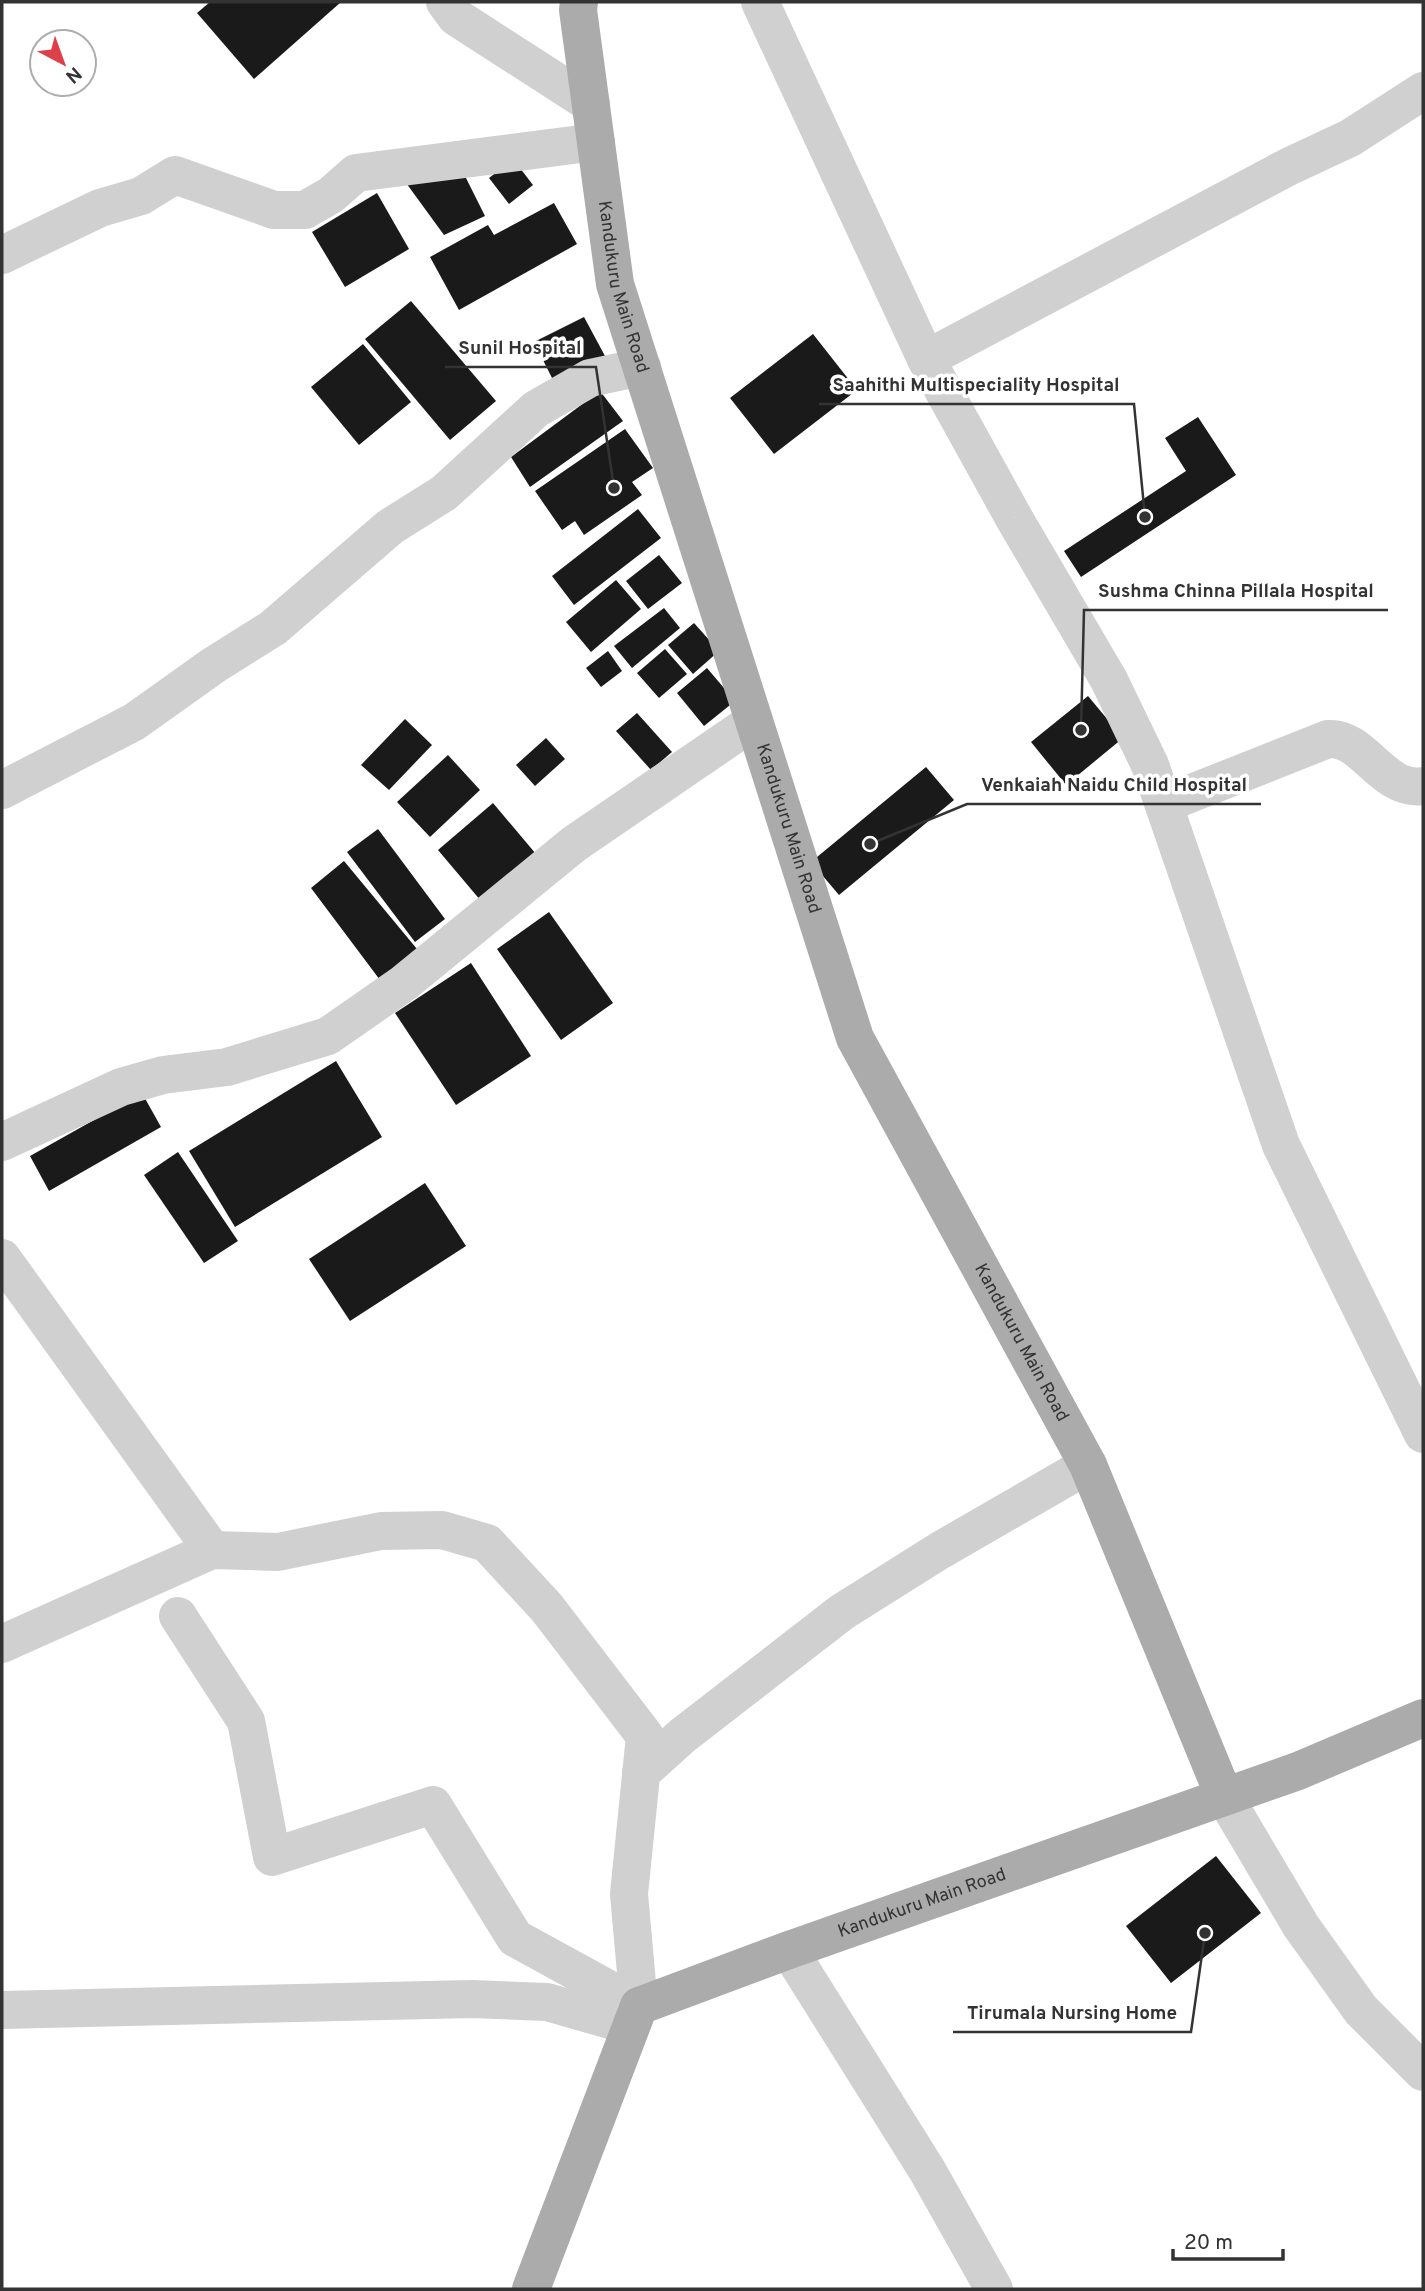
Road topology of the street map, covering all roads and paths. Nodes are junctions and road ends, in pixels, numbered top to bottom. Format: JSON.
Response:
{"nodes":[{"id":1,"x":445,"y":2,"type":"edge"},
{"id":2,"x":579,"y":2,"type":"edge"},
{"id":3,"x":760,"y":2,"type":"edge"},
{"id":4,"x":1423,"y":91,"type":"edge"},
{"id":5,"x":591,"y":104,"type":"junction"},
{"id":6,"x":596,"y":142,"type":"junction"},
{"id":7,"x":2,"y":254,"type":"edge"},
{"id":8,"x":926,"y":359,"type":"junction"},
{"id":9,"x":642,"y":367,"type":"junction"},
{"id":10,"x":754,"y":721,"type":"junction"},
{"id":11,"x":1423,"y":786,"type":"edge"},
{"id":12,"x":2,"y":790,"type":"edge"},
{"id":13,"x":1164,"y":804,"type":"junction"},
{"id":14,"x":2,"y":1142,"type":"edge"},
{"id":15,"x":2,"y":1258,"type":"edge"},
{"id":16,"x":1423,"y":1434,"type":"edge"},
{"id":17,"x":1088,"y":1465,"type":"junction"},
{"id":18,"x":212,"y":1550,"type":"junction"},
{"id":19,"x":178,"y":1616,"type":"dead end"},
{"id":20,"x":2,"y":1644,"type":"edge"},
{"id":21,"x":1423,"y":1717,"type":"edge"},
{"id":22,"x":641,"y":1773,"type":"junction"},
{"id":23,"x":1224,"y":1796,"type":"junction"},
{"id":24,"x":789,"y":1950,"type":"junction"},
{"id":25,"x":2,"y":2010,"type":"edge"},
{"id":26,"x":635,"y":2016,"type":"junction"},
{"id":27,"x":1423,"y":2073,"type":"edge"},
{"id":28,"x":531,"y":2289,"type":"edge"},
{"id":29,"x":994,"y":2289,"type":"edge"}],
"edges":[{"from":1,"to":5,"type":"street"},
{"from":2,"to":5,"type":"main road","name":"Kandukuru Main Road"},
{"from":3,"to":8,"type":"street"},
{"from":4,"to":8,"type":"street"},
{"from":5,"to":6,"type":"main road","name":"Kandukuru Main Road"},
{"from":6,"to":7,"type":"street"},
{"from":6,"to":9,"type":"main road","name":"Kandukuru Main Road"},
{"from":8,"to":13,"type":"street"},
{"from":9,"to":10,"type":"main road","name":"Kandukuru Main Road"},
{"from":9,"to":12,"type":"street"},
{"from":10,"to":14,"type":"street"},
{"from":10,"to":17,"type":"main road","name":"Kandukuru Main Road"},
{"from":11,"to":13,"type":"street"},
{"from":13,"to":16,"type":"street"},
{"from":15,"to":18,"type":"street"},
{"from":17,"to":22,"type":"street"},
{"from":17,"to":23,"type":"main road","name":"Kandukuru Main Road"},
{"from":18,"to":20,"type":"street"},
{"from":18,"to":22,"type":"street"},
{"from":19,"to":26,"type":"street"},
{"from":21,"to":23,"type":"main road"},
{"from":22,"to":26,"type":"street"},
{"from":23,"to":24,"type":"main road","name":"Kandukuru Main Road"},
{"from":23,"to":27,"type":"street"},
{"from":24,"to":26,"type":"main road","name":"Kandukuru Main Road"},
{"from":24,"to":29,"type":"street"},
{"from":25,"to":26,"type":"street"},
{"from":26,"to":28,"type":"main road"}]}
